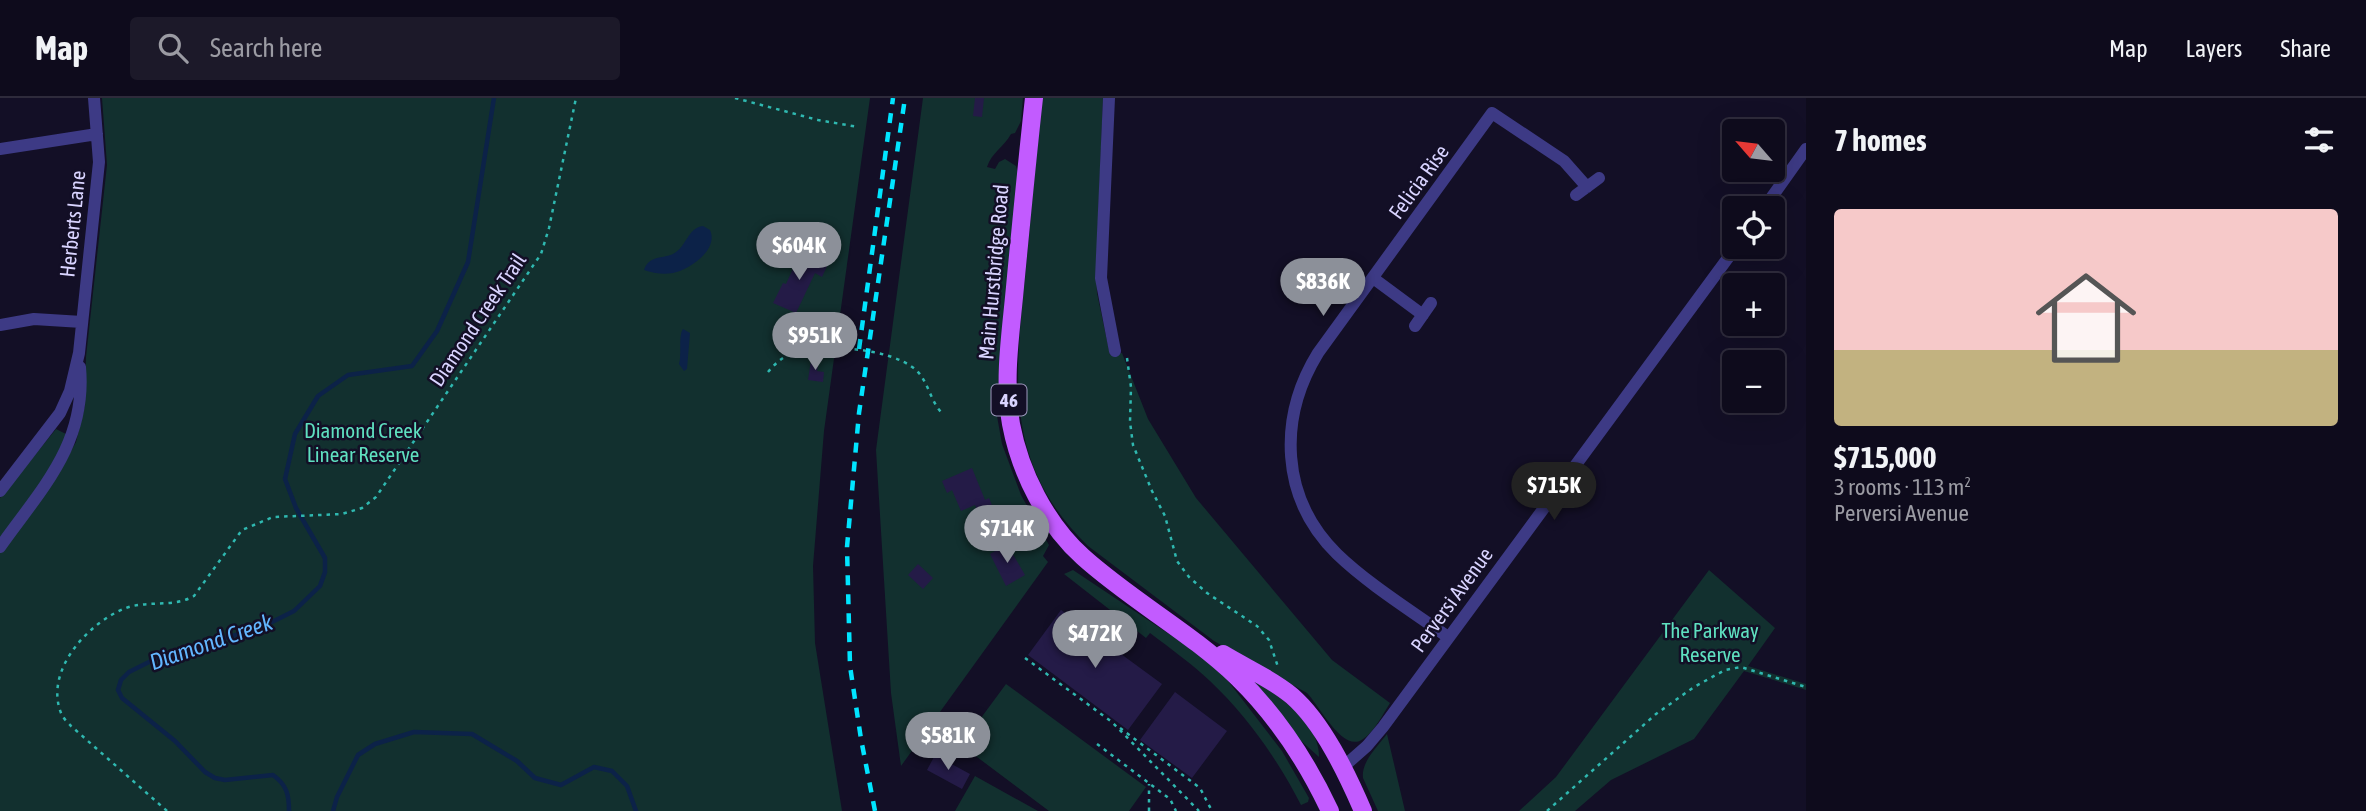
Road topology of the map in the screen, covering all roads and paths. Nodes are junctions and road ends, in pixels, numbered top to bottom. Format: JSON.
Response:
{"nodes":[{"id":1,"x":94,"y":98,"type":"edge"},
{"id":2,"x":576,"y":98,"type":"edge"},
{"id":3,"x":735,"y":98,"type":"edge"},
{"id":4,"x":1034,"y":98,"type":"edge"},
{"id":5,"x":1109,"y":98,"type":"edge"},
{"id":6,"x":858,"y":127,"type":"dead end"},
{"id":7,"x":97,"y":134,"type":"junction"},
{"id":8,"x":0,"y":149,"type":"edge"},
{"id":9,"x":1806,"y":149,"type":"edge"},
{"id":10,"x":1599,"y":178,"type":"dead end"},
{"id":11,"x":1587,"y":187,"type":"junction"},
{"id":12,"x":1576,"y":195,"type":"dead end"},
{"id":13,"x":1773,"y":196,"type":"edge"},
{"id":14,"x":1727,"y":259,"type":"edge"},
{"id":15,"x":1373,"y":278,"type":"junction"},
{"id":16,"x":1431,"y":303,"type":"dead end"},
{"id":17,"x":1423,"y":315,"type":"junction"},
{"id":18,"x":82,"y":322,"type":"junction"},
{"id":19,"x":0,"y":325,"type":"edge"},
{"id":20,"x":1415,"y":326,"type":"dead end"},
{"id":21,"x":1120,"y":351,"type":"joint"},
{"id":22,"x":79,"y":353,"type":"junction"},
{"id":23,"x":768,"y":372,"type":"dead end"},
{"id":24,"x":941,"y":412,"type":"dead end"},
{"id":25,"x":50,"y":426,"type":"junction"},
{"id":26,"x":71,"y":439,"type":"junction"},
{"id":27,"x":0,"y":491,"type":"edge"},
{"id":28,"x":0,"y":547,"type":"edge"},
{"id":29,"x":1184,"y":632,"type":"junction"},
{"id":30,"x":1448,"y":637,"type":"junction"},
{"id":31,"x":1025,"y":658,"type":"dead end"},
{"id":32,"x":1281,"y":670,"type":"dead end"},
{"id":33,"x":1806,"y":687,"type":"edge"},
{"id":34,"x":1112,"y":722,"type":"junction"},
{"id":35,"x":1097,"y":744,"type":"dead end"},
{"id":36,"x":1342,"y":768,"type":"junction"},
{"id":37,"x":1149,"y":784,"type":"junction"},
{"id":38,"x":1319,"y":787,"type":"junction"},
{"id":39,"x":167,"y":811,"type":"edge"},
{"id":40,"x":1149,"y":811,"type":"edge"},
{"id":41,"x":1176,"y":811,"type":"edge"},
{"id":42,"x":1199,"y":811,"type":"edge"},
{"id":43,"x":1212,"y":811,"type":"edge"},
{"id":44,"x":1330,"y":811,"type":"edge"},
{"id":45,"x":1363,"y":811,"type":"edge"},
{"id":46,"x":1547,"y":811,"type":"edge"}],
"edges":[{"from":1,"to":7,"type":"street","name":"Herberts Lane"},
{"from":2,"to":39,"type":"path","name":"Diamond Creek Trail"},
{"from":3,"to":6,"type":"path"},
{"from":4,"to":29,"type":"main road","name":"Main Hurstbridge Road","number":"46"},
{"from":5,"to":21,"type":"street"},
{"from":7,"to":8,"type":"street"},
{"from":7,"to":18,"type":"street","name":"Herberts Lane"},
{"from":9,"to":13,"type":"street"},
{"from":10,"to":11,"type":"street"},
{"from":11,"to":12,"type":"street"},
{"from":11,"to":15,"type":"street","name":"Felicia Rise"},
{"from":14,"to":30,"type":"street","name":"Perversi Avenue"},
{"from":15,"to":17,"type":"street"},
{"from":15,"to":30,"type":"street","name":"Felicia Rise"},
{"from":16,"to":17,"type":"street"},
{"from":17,"to":20,"type":"street"},
{"from":18,"to":19,"type":"street"},
{"from":18,"to":22,"type":"street","name":"Herberts Lane"},
{"from":21,"to":32,"type":"path"},
{"from":22,"to":25,"type":"street","name":"Herberts Lane"},
{"from":22,"to":26,"type":"street","name":"Herberts Lane"},
{"from":23,"to":24,"type":"path"},
{"from":25,"to":26,"type":"street"},
{"from":25,"to":27,"type":"street","name":"Herberts Lane"},
{"from":26,"to":28,"type":"street","name":"Herberts Lane"},
{"from":29,"to":36,"type":"main road","name":"Main Hurstbridge Road","number":"46"},
{"from":29,"to":38,"type":"main road","name":"Main Hurstbridge Road","number":"46"},
{"from":30,"to":36,"type":"street","name":"Perversi Avenue"},
{"from":31,"to":34,"type":"path"},
{"from":33,"to":46,"type":"path"},
{"from":34,"to":42,"type":"path"},
{"from":34,"to":43,"type":"path"},
{"from":35,"to":37,"type":"path"},
{"from":36,"to":38,"type":"main road"},
{"from":36,"to":45,"type":"main road","name":"Main Hurstbridge Road","number":"46"},
{"from":37,"to":40,"type":"path"},
{"from":37,"to":41,"type":"path"},
{"from":38,"to":44,"type":"main road","name":"Main Hurstbridge Road","number":"46"}]}
